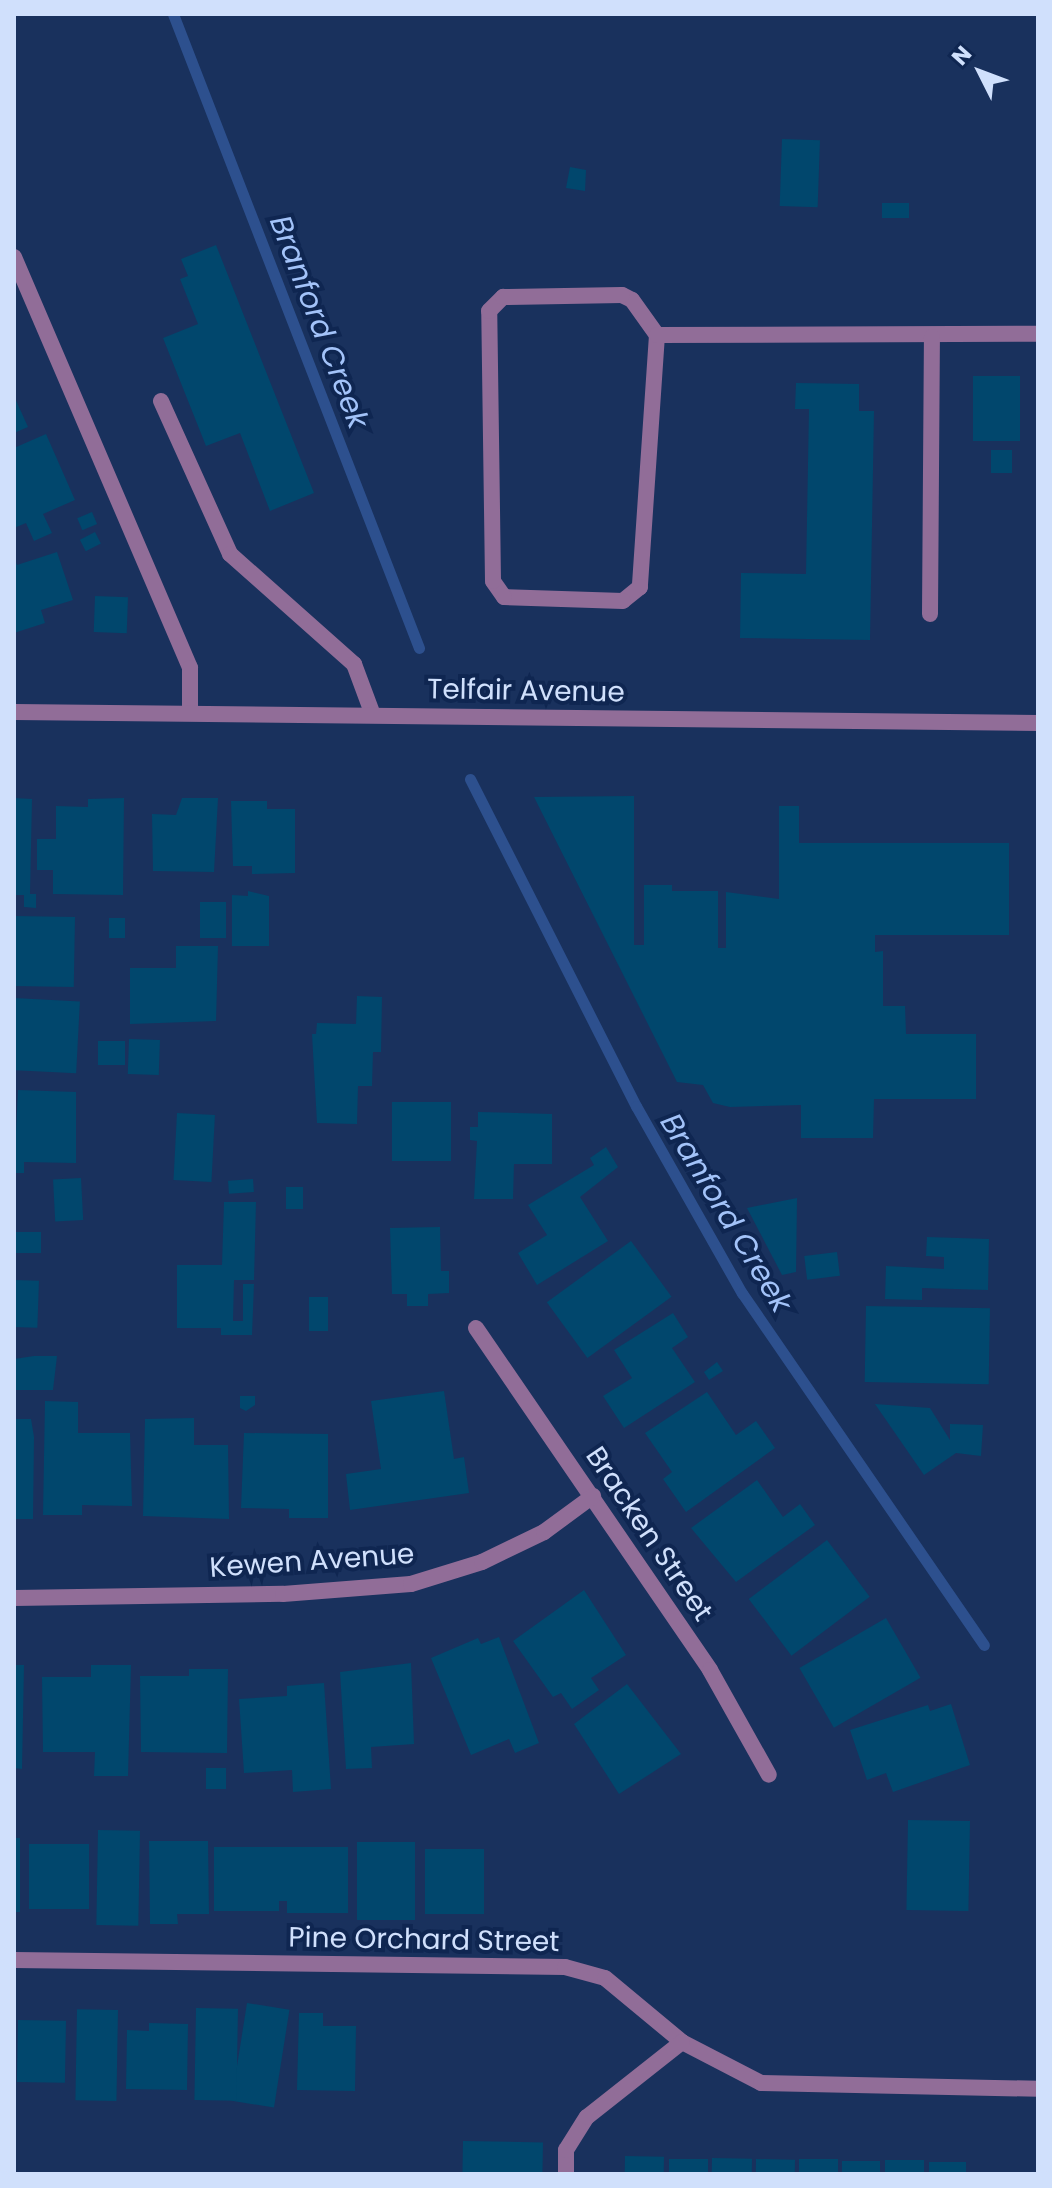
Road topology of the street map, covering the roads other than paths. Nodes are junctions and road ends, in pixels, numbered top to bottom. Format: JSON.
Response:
{"nodes":[{"id":1,"x":14,"y":257,"type":"edge"},
{"id":2,"x":1038,"y":334,"type":"edge"},
{"id":3,"x":657,"y":335,"type":"junction"},
{"id":4,"x":932,"y":337,"type":"junction"},
{"id":5,"x":161,"y":401,"type":"dead end"},
{"id":6,"x":930,"y":614,"type":"dead end"},
{"id":7,"x":14,"y":712,"type":"edge"},
{"id":8,"x":190,"y":713,"type":"junction"},
{"id":9,"x":373,"y":715,"type":"junction"},
{"id":10,"x":1038,"y":723,"type":"edge"},
{"id":11,"x":476,"y":1328,"type":"dead end"},
{"id":12,"x":593,"y":1496,"type":"junction"},
{"id":13,"x":14,"y":1598,"type":"edge"},
{"id":14,"x":769,"y":1775,"type":"dead end"},
{"id":15,"x":14,"y":1960,"type":"edge"},
{"id":16,"x":682,"y":2042,"type":"junction"},
{"id":17,"x":1038,"y":2089,"type":"edge"},
{"id":18,"x":566,"y":2174,"type":"edge"}],
"edges":[{"from":1,"to":8,"type":"street"},
{"from":2,"to":4,"type":"street"},
{"from":3,"to":3,"type":"street"},
{"from":3,"to":4,"type":"street"},
{"from":4,"to":6,"type":"street"},
{"from":5,"to":9,"type":"street"},
{"from":7,"to":8,"type":"street","name":"Telfair Avenue"},
{"from":8,"to":9,"type":"street","name":"Telfair Avenue"},
{"from":9,"to":10,"type":"street","name":"Telfair Avenue"},
{"from":11,"to":12,"type":"street","name":"Bracken Street"},
{"from":12,"to":13,"type":"street","name":"Kewen Avenue"},
{"from":12,"to":14,"type":"street","name":"Bracken Street"},
{"from":15,"to":16,"type":"street","name":"Pine Orchard Street"},
{"from":16,"to":17,"type":"street","name":"Pine Orchard Street"},
{"from":16,"to":18,"type":"street"}]}
